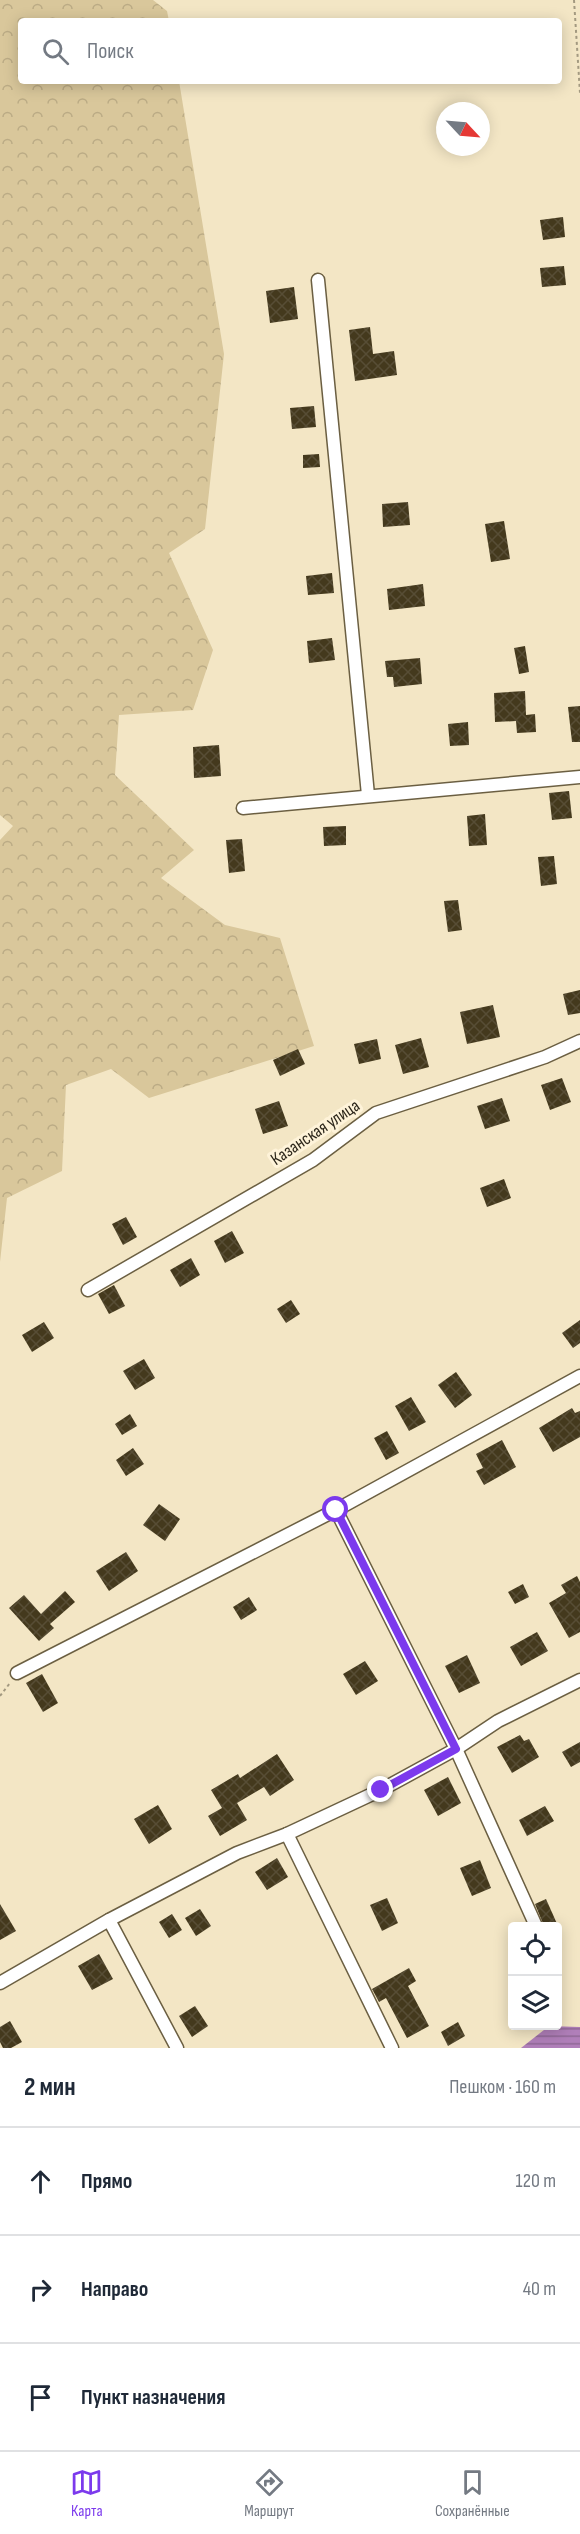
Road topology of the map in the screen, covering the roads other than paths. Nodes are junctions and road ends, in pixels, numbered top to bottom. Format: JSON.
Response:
{"nodes":[{"id":1,"x":318,"y":280,"type":"dead end"},
{"id":2,"x":580,"y":777,"type":"edge"},
{"id":3,"x":368,"y":795,"type":"junction"},
{"id":4,"x":243,"y":808,"type":"dead end"},
{"id":5,"x":580,"y":1041,"type":"edge"},
{"id":6,"x":88,"y":1290,"type":"dead end"},
{"id":7,"x":580,"y":1376,"type":"edge"},
{"id":8,"x":336,"y":1510,"type":"junction"},
{"id":9,"x":17,"y":1673,"type":"road end"},
{"id":10,"x":580,"y":1680,"type":"edge"},
{"id":11,"x":456,"y":1749,"type":"junction"},
{"id":12,"x":287,"y":1834,"type":"junction"},
{"id":13,"x":109,"y":1920,"type":"junction"},
{"id":14,"x":534,"y":1922,"type":"edge"},
{"id":15,"x":0,"y":1983,"type":"edge"},
{"id":16,"x":177,"y":2048,"type":"edge"},
{"id":17,"x":392,"y":2048,"type":"edge"}],
"edges":[{"from":1,"to":3,"type":"street"},
{"from":2,"to":3,"type":"street"},
{"from":3,"to":4,"type":"street"},
{"from":5,"to":6,"type":"street","name":"Казанская улица"},
{"from":7,"to":8,"type":"street"},
{"from":8,"to":9,"type":"street"},
{"from":8,"to":11,"type":"street"},
{"from":10,"to":11,"type":"street"},
{"from":11,"to":12,"type":"street"},
{"from":11,"to":14,"type":"street"},
{"from":12,"to":13,"type":"street"},
{"from":12,"to":17,"type":"street"},
{"from":13,"to":15,"type":"street"},
{"from":13,"to":16,"type":"street"}]}
